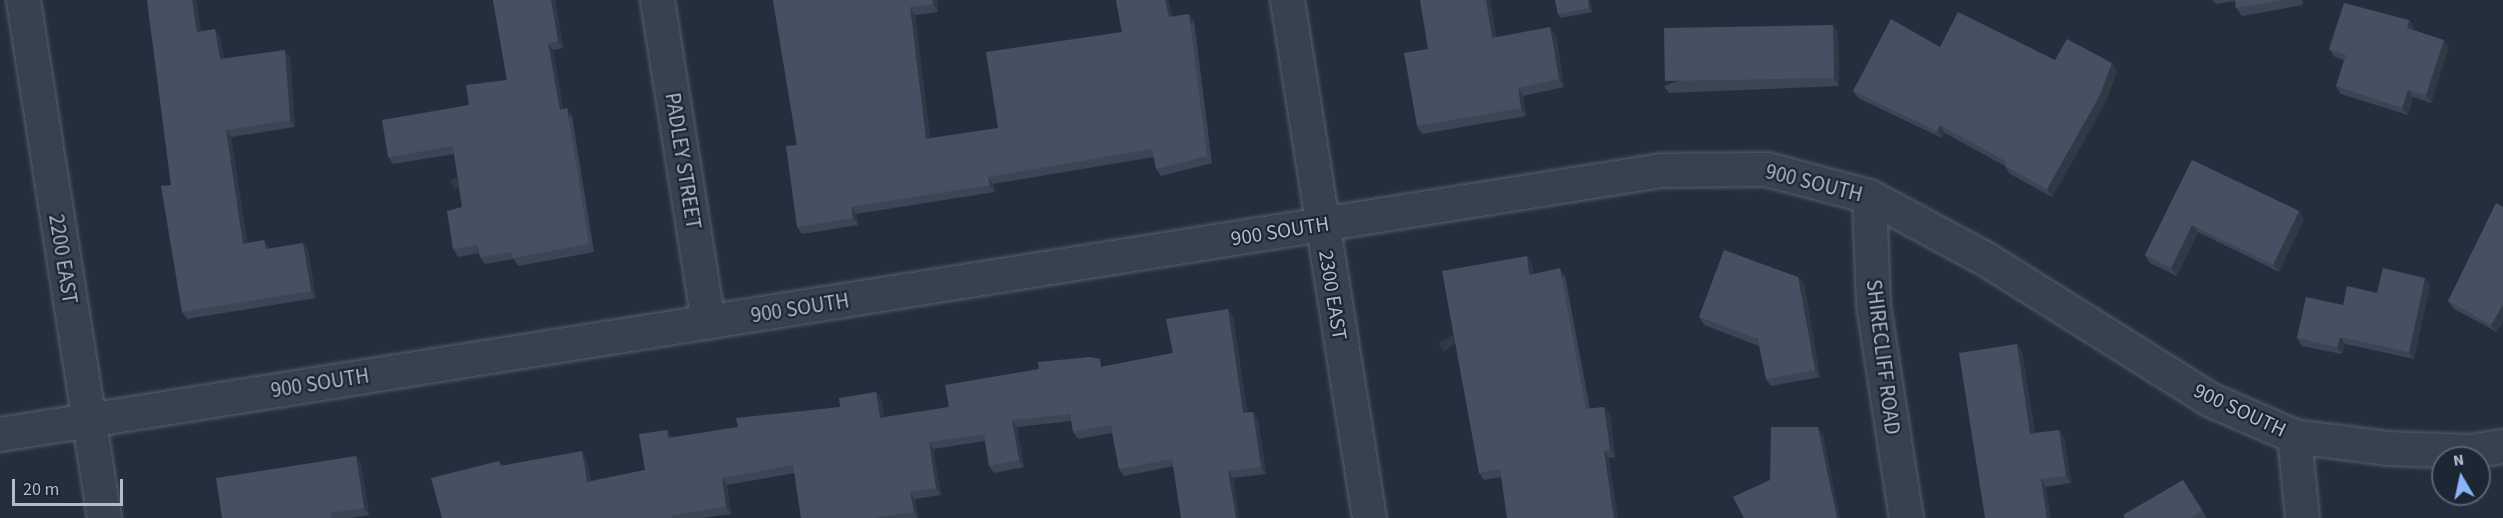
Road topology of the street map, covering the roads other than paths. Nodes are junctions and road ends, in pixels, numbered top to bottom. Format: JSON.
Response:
{"nodes":[{"id":1,"x":22,"y":0,"type":"edge"},
{"id":2,"x":657,"y":0,"type":"edge"},
{"id":3,"x":1287,"y":0,"type":"edge"},
{"id":4,"x":1869,"y":196,"type":"junction"},
{"id":5,"x":1322,"y":225,"type":"junction"},
{"id":6,"x":708,"y":322,"type":"junction"},
{"id":7,"x":88,"y":419,"type":"junction"},
{"id":8,"x":0,"y":434,"type":"edge"},
{"id":9,"x":2295,"y":436,"type":"junction"},
{"id":10,"x":2503,"y":446,"type":"edge"},
{"id":11,"x":105,"y":518,"type":"edge"},
{"id":12,"x":1369,"y":518,"type":"edge"},
{"id":13,"x":1906,"y":518,"type":"edge"},
{"id":14,"x":2302,"y":518,"type":"edge"}],
"edges":[{"from":1,"to":7,"type":"street","name":"2200 EAST"},
{"from":2,"to":6,"type":"street","name":"PADLEY STREET"},
{"from":3,"to":5,"type":"street","name":"2300 EAST"},
{"from":4,"to":5,"type":"street","name":"900 SOUTH"},
{"from":4,"to":9,"type":"street","name":"900 SOUTH"},
{"from":4,"to":13,"type":"street","name":"SHIRECLIFF ROAD"},
{"from":5,"to":6,"type":"street","name":"900 SOUTH"},
{"from":5,"to":12,"type":"street","name":"2300 EAST"},
{"from":6,"to":7,"type":"street","name":"900 SOUTH"},
{"from":7,"to":8,"type":"street","name":"900 SOUTH"},
{"from":7,"to":11,"type":"street","name":"2200 EAST"},
{"from":9,"to":10,"type":"street","name":"900 SOUTH"},
{"from":9,"to":14,"type":"street"}]}
